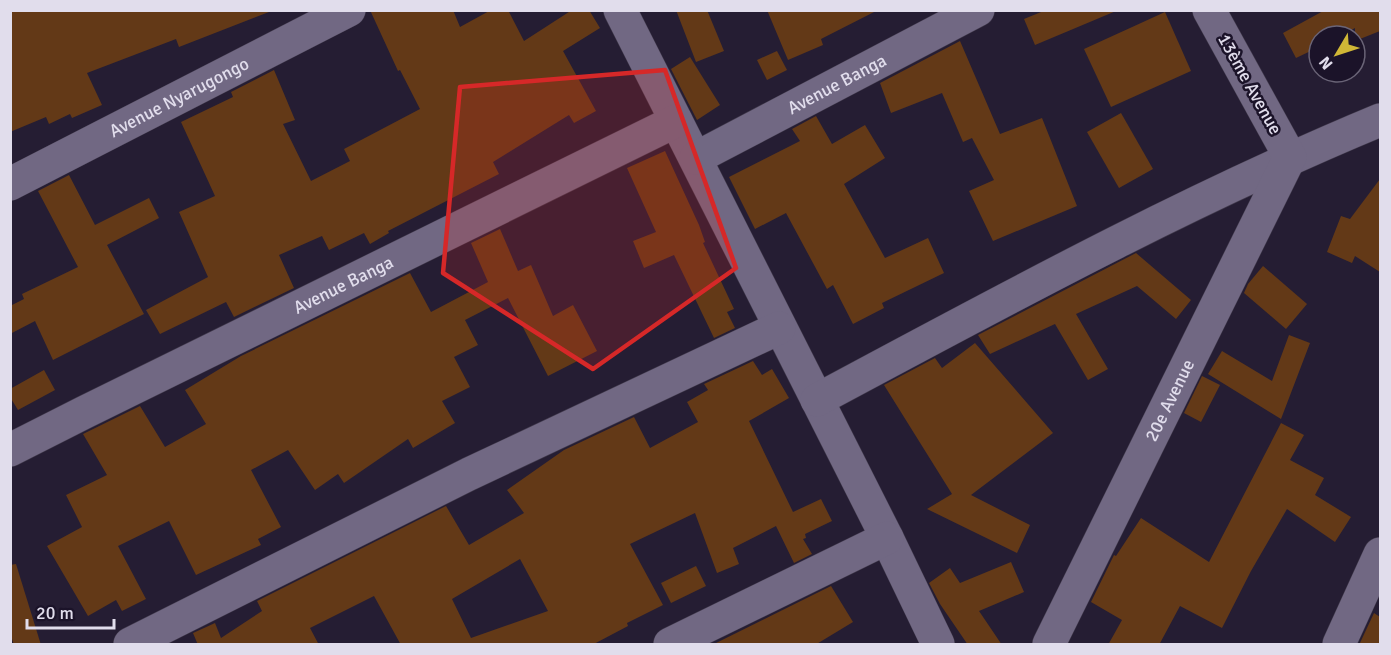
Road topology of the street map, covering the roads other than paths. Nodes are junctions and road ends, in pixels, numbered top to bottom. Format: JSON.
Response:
{"nodes":[{"id":1,"x":349,"y":10,"type":"edge"},
{"id":2,"x":620,"y":10,"type":"edge"},
{"id":3,"x":978,"y":10,"type":"edge"},
{"id":4,"x":1209,"y":10,"type":"edge"},
{"id":5,"x":1380,"y":120,"type":"edge"},
{"id":6,"x":676,"y":121,"type":"junction"},
{"id":7,"x":696,"y":158,"type":"junction"},
{"id":8,"x":1290,"y":158,"type":"junction"},
{"id":9,"x":10,"y":184,"type":"edge"},
{"id":10,"x":779,"y":328,"type":"junction"},
{"id":11,"x":817,"y":400,"type":"junction"},
{"id":12,"x":10,"y":450,"type":"edge"},
{"id":13,"x":887,"y":538,"type":"junction"},
{"id":14,"x":1380,"y":554,"type":"edge"},
{"id":15,"x":130,"y":645,"type":"edge"},
{"id":16,"x":670,"y":645,"type":"edge"},
{"id":17,"x":938,"y":645,"type":"edge"},
{"id":18,"x":1049,"y":645,"type":"edge"},
{"id":19,"x":1340,"y":645,"type":"edge"}],
"edges":[{"from":1,"to":9,"type":"street","name":"Avenue Nyarugongo"},
{"from":2,"to":6,"type":"street"},
{"from":3,"to":7,"type":"street","name":"Avenue Banga"},
{"from":4,"to":8,"type":"street","name":"13ème Avenue"},
{"from":5,"to":8,"type":"street"},
{"from":6,"to":7,"type":"street"},
{"from":6,"to":12,"type":"street","name":"Avenue Banga"},
{"from":7,"to":10,"type":"street"},
{"from":8,"to":11,"type":"street"},
{"from":8,"to":18,"type":"street","name":"20e Avenue"},
{"from":10,"to":11,"type":"street"},
{"from":10,"to":15,"type":"street"},
{"from":11,"to":13,"type":"street"},
{"from":13,"to":16,"type":"street"},
{"from":13,"to":17,"type":"street"},
{"from":14,"to":19,"type":"street"}]}
